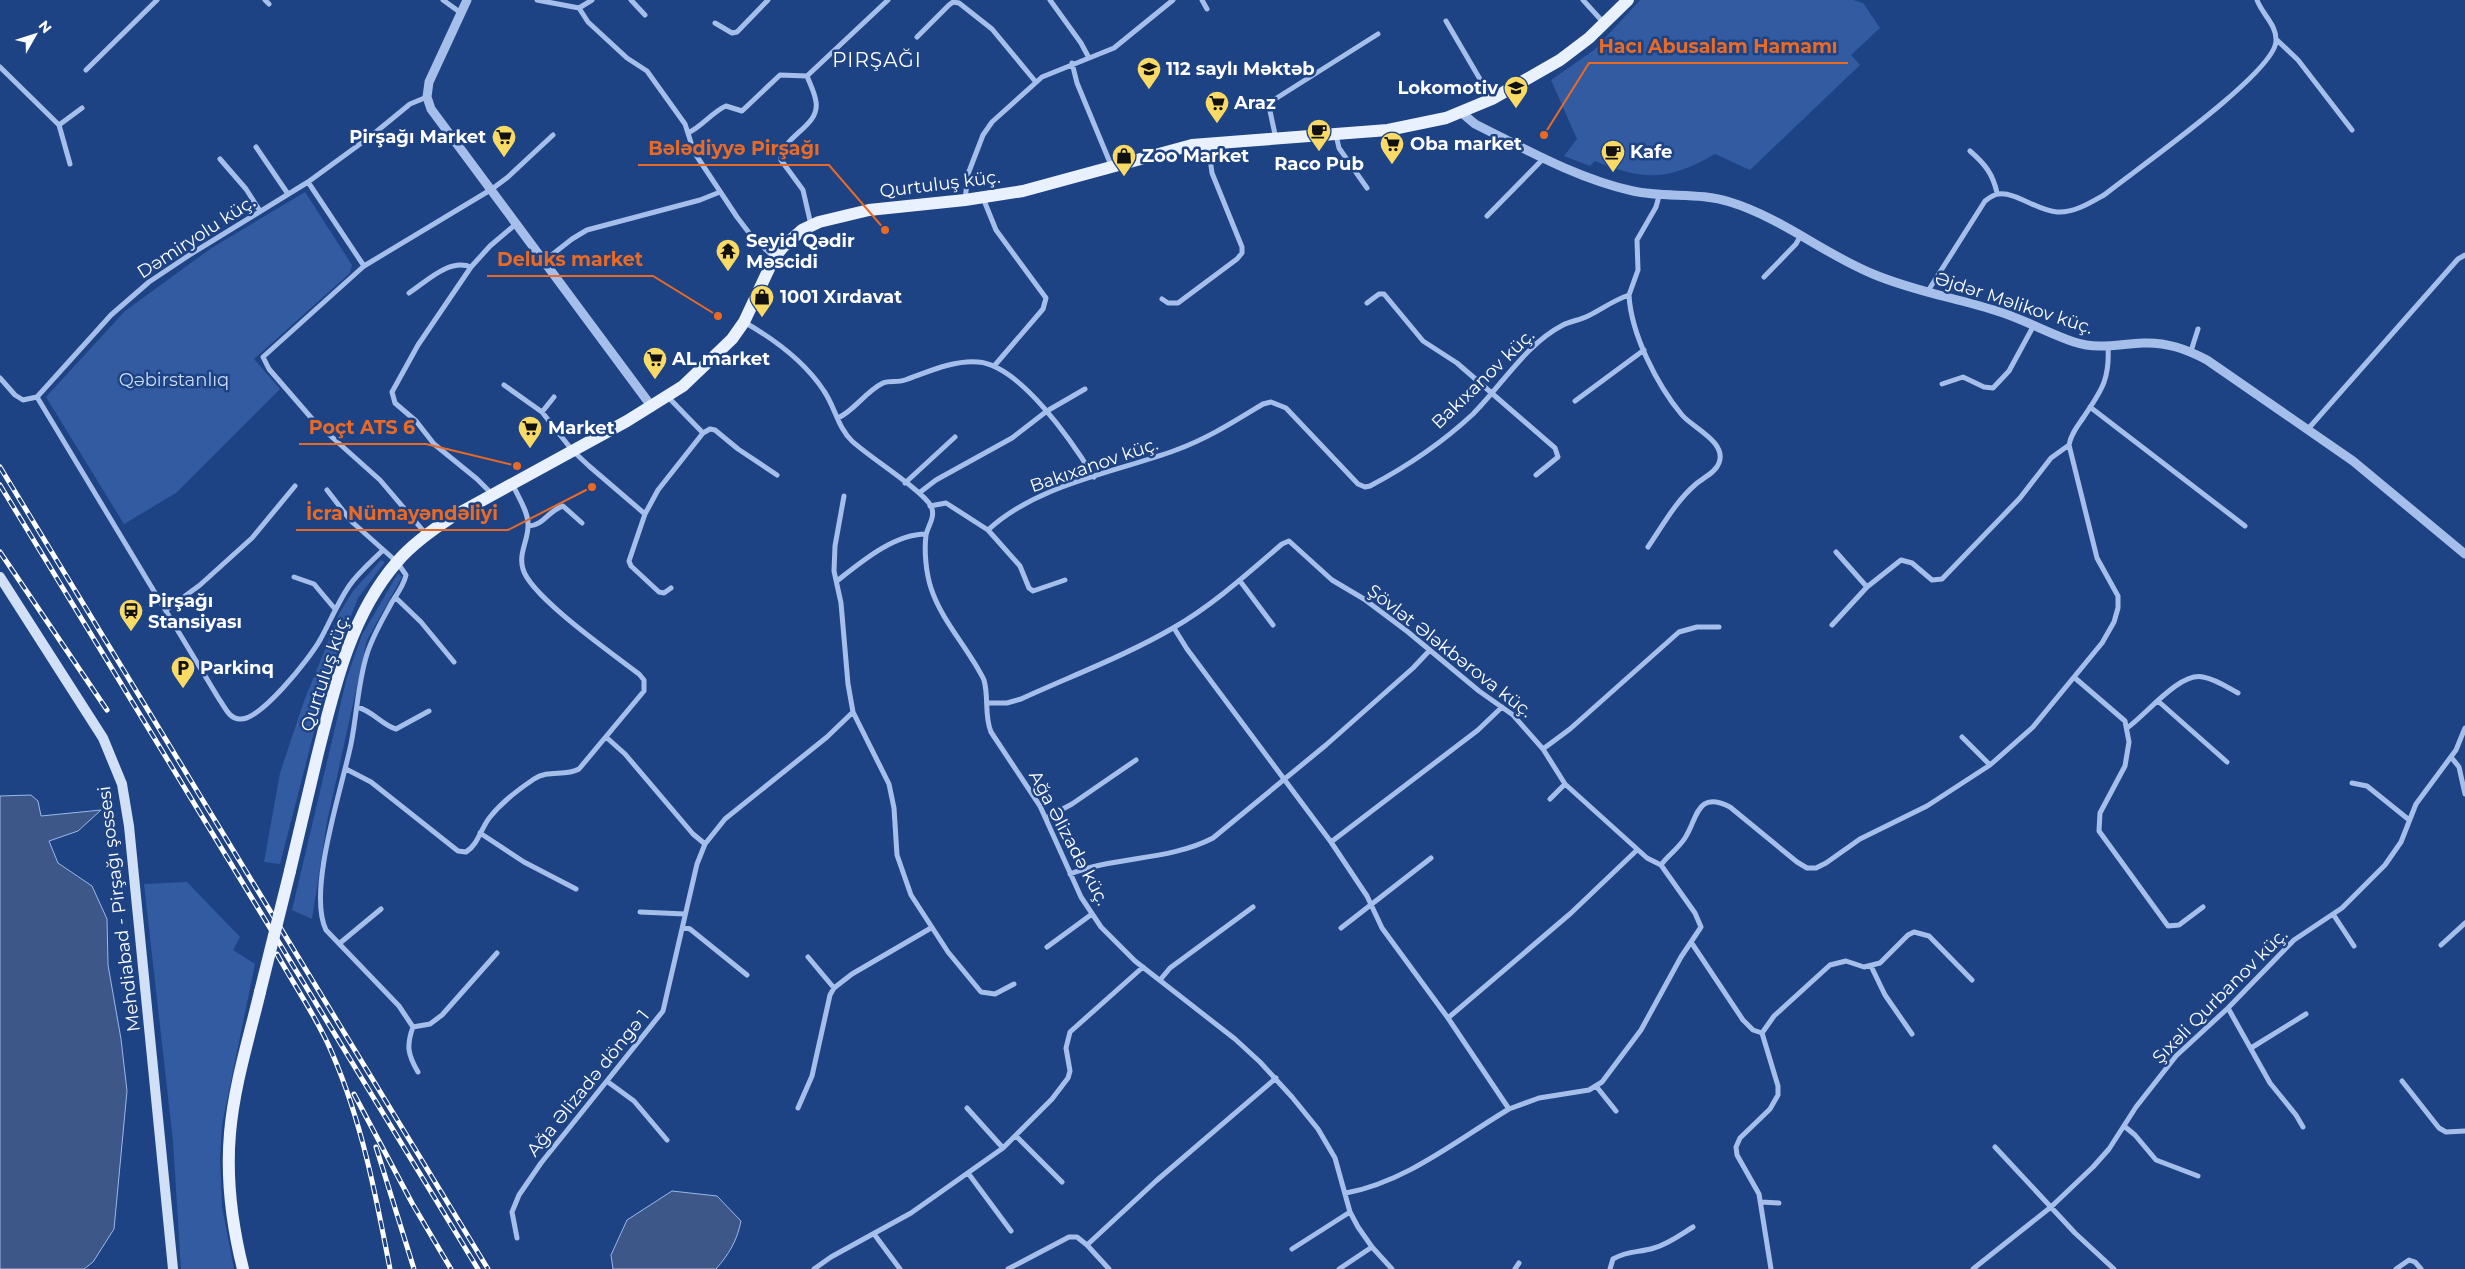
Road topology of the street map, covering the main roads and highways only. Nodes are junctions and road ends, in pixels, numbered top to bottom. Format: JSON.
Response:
{"nodes":[{"id":1,"x":1628,"y":0,"type":"edge"},
{"id":2,"x":0,"y":577,"type":"edge"},
{"id":3,"x":173,"y":1269,"type":"edge"},
{"id":4,"x":243,"y":1269,"type":"edge"}],
"edges":[{"from":1,"to":4,"type":"main road","name":"Qurtuluş küç.","bridge":true},
{"from":2,"to":3,"type":"main road","name":"Mehdiabad - Pirşağı şossesi"}]}
